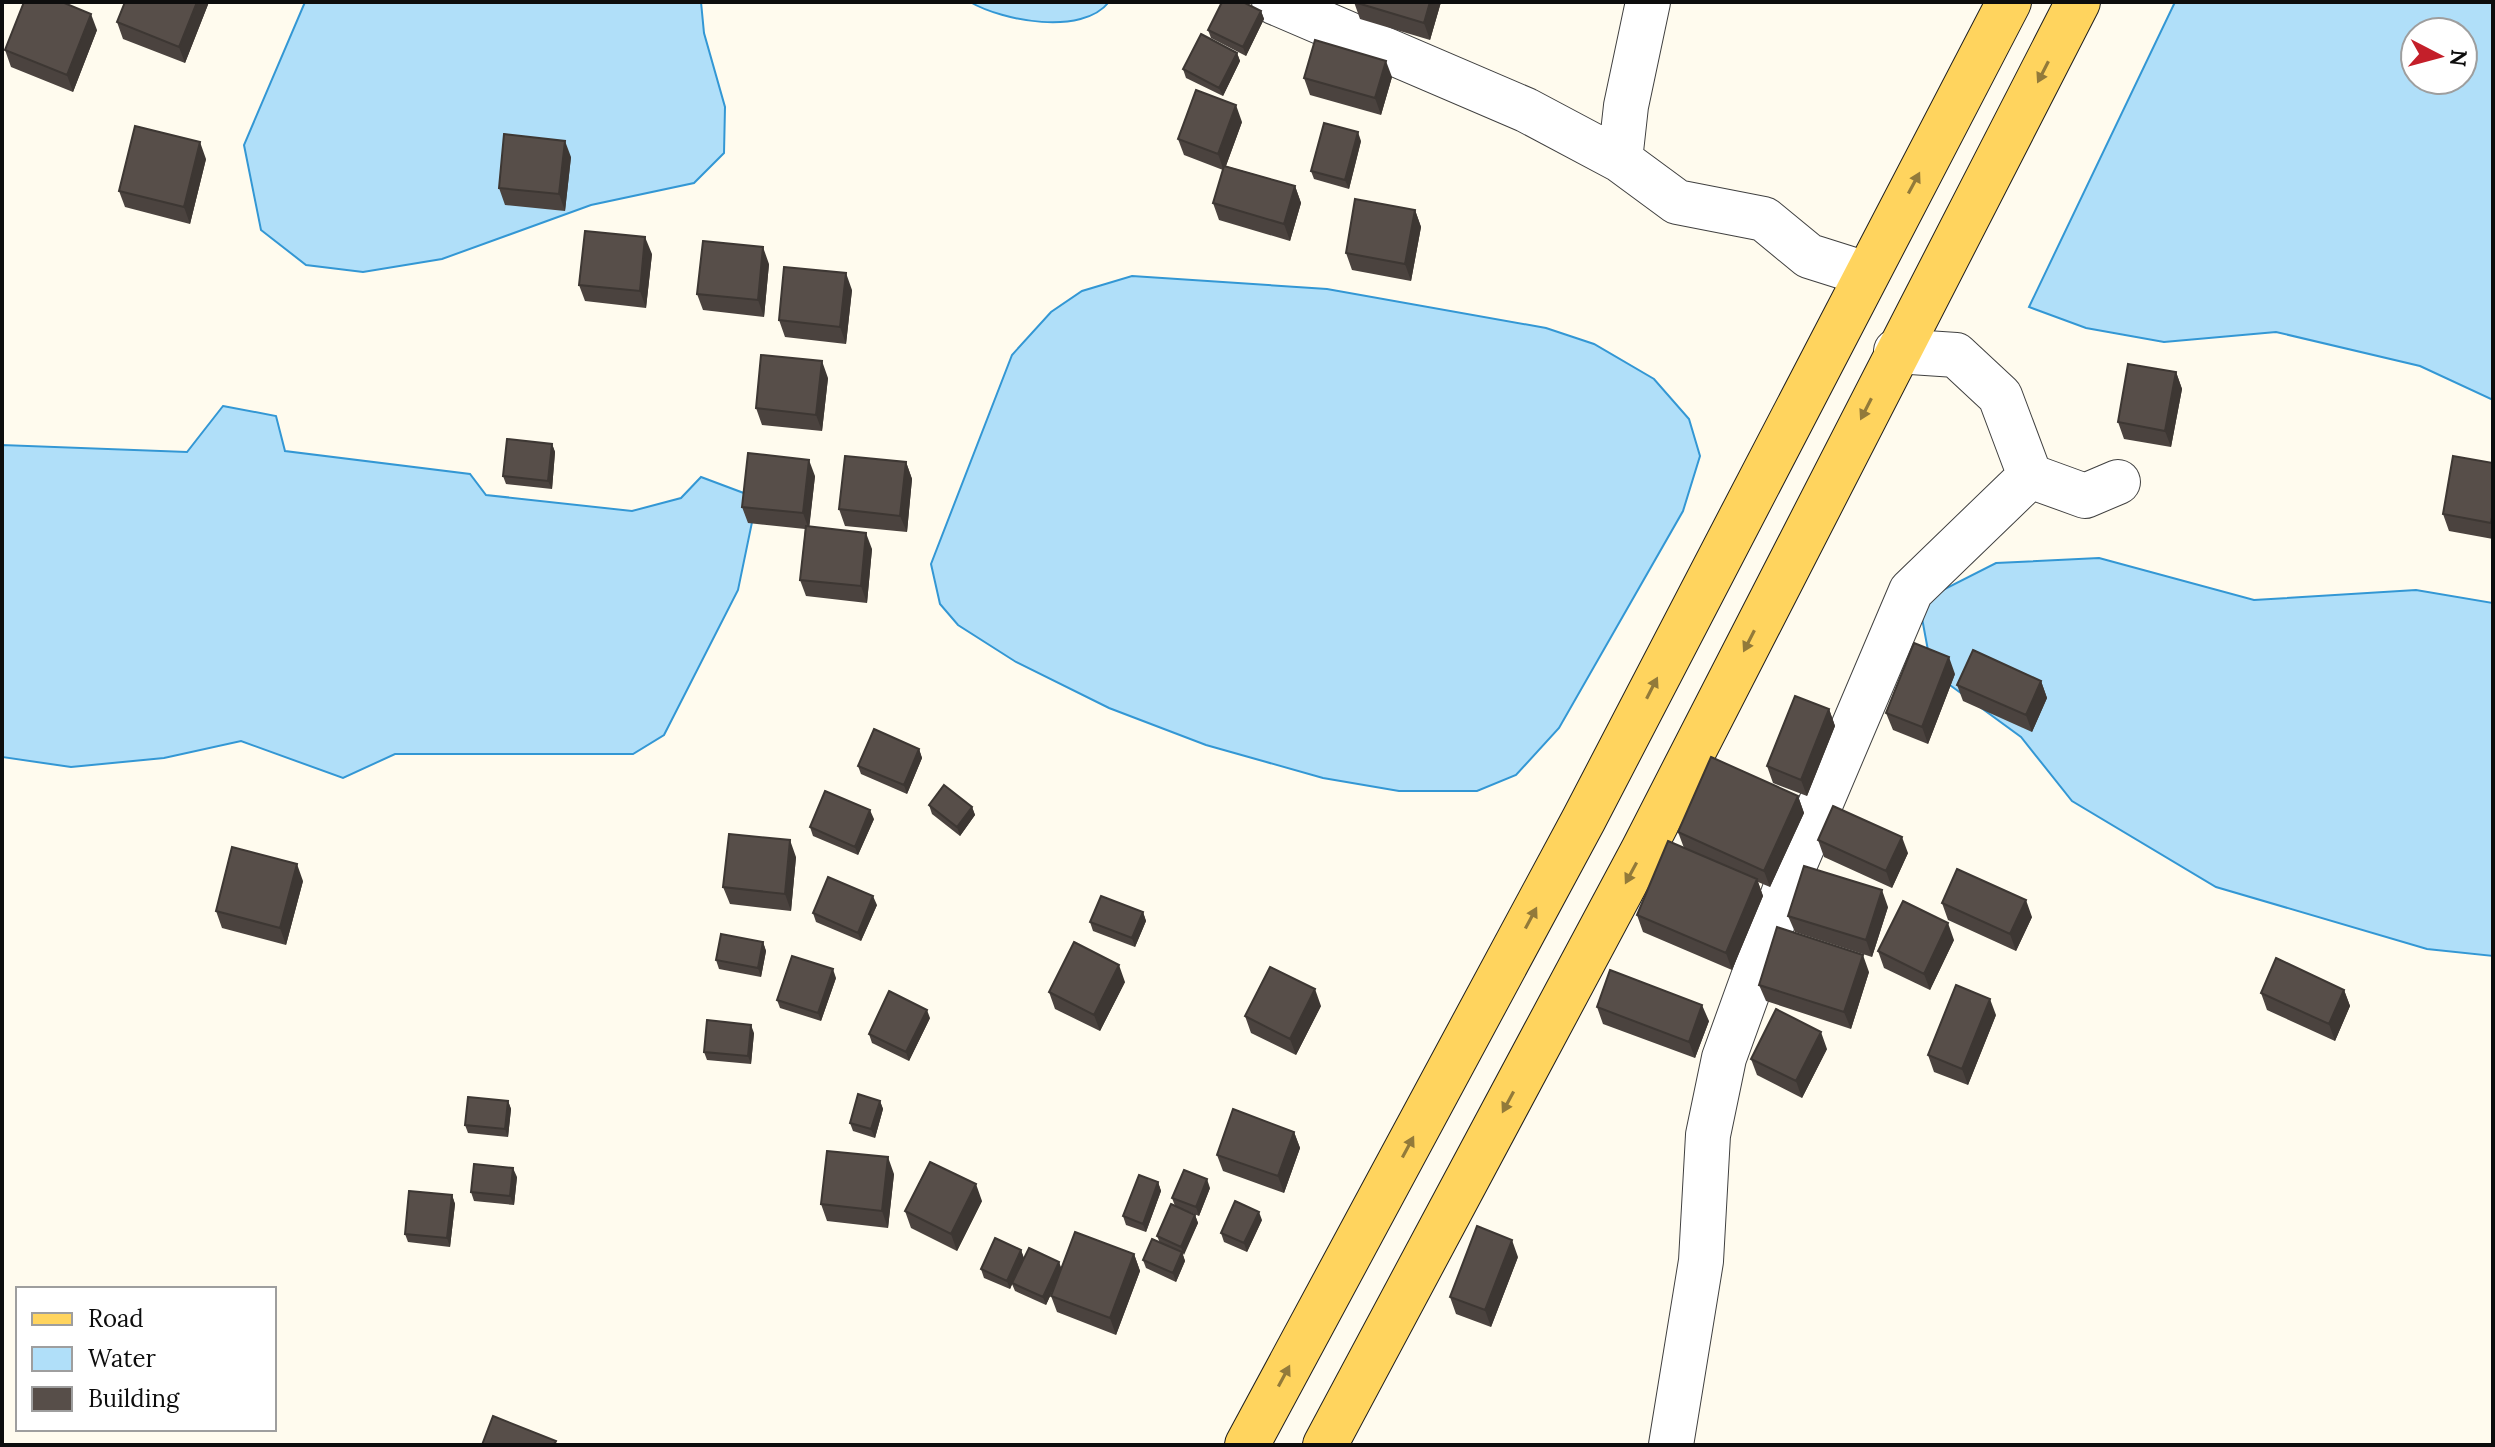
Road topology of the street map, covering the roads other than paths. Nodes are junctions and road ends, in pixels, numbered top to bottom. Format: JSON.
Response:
{"nodes":[{"id":1,"x":1274,"y":2,"type":"edge"},
{"id":2,"x":1648,"y":2,"type":"edge"},
{"id":3,"x":2009,"y":2,"type":"edge"},
{"id":4,"x":2078,"y":2,"type":"edge"},
{"id":5,"x":1620,"y":160,"type":"junction"},
{"id":6,"x":1866,"y":274,"type":"junction"},
{"id":7,"x":1896,"y":351,"type":"junction"},
{"id":8,"x":2030,"y":476,"type":"junction"},
{"id":9,"x":2118,"y":482,"type":"dead end"},
{"id":10,"x":1247,"y":1445,"type":"edge"},
{"id":11,"x":1325,"y":1445,"type":"edge"},
{"id":12,"x":1671,"y":1445,"type":"edge"}],
"edges":[{"from":1,"to":5,"type":"street"},
{"from":2,"to":5,"type":"street"},
{"from":6,"to":3,"type":"main road","one_way":true},
{"from":4,"to":7,"type":"main road","one_way":true},
{"from":5,"to":6,"type":"street"},
{"from":10,"to":6,"type":"main road","one_way":true},
{"from":7,"to":8,"type":"street"},
{"from":7,"to":11,"type":"main road","one_way":true},
{"from":8,"to":9,"type":"street"},
{"from":8,"to":12,"type":"street"}]}
